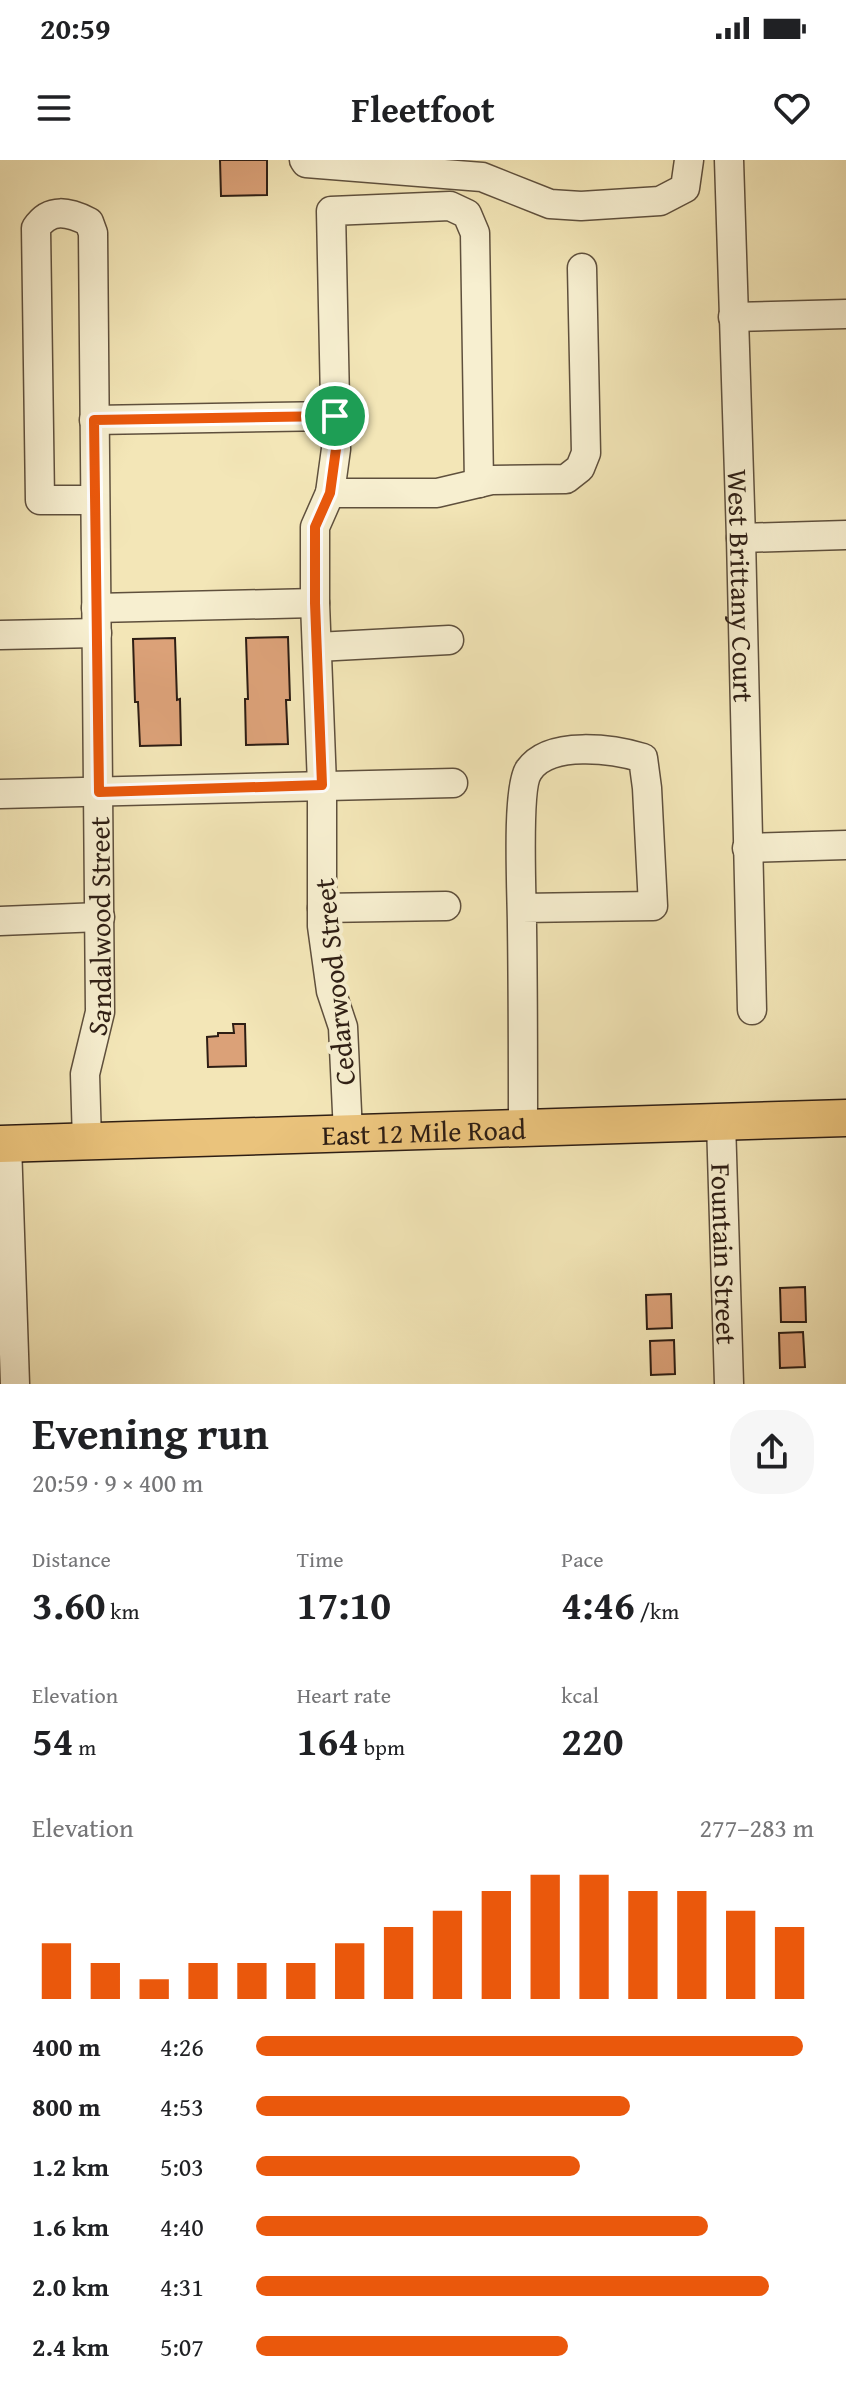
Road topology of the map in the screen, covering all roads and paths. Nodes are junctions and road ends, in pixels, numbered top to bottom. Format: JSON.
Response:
{"nodes":[{"id":1,"x":304,"y":160,"type":"edge"},
{"id":2,"x":689,"y":160,"type":"edge"},
{"id":3,"x":729,"y":160,"type":"edge"},
{"id":4,"x":582,"y":268,"type":"dead end"},
{"id":5,"x":846,"y":314,"type":"edge"},
{"id":6,"x":733,"y":317,"type":"junction"},
{"id":7,"x":335,"y":416,"type":"junction"},
{"id":8,"x":94,"y":420,"type":"junction"},
{"id":9,"x":479,"y":483,"type":"junction"},
{"id":10,"x":330,"y":493,"type":"junction"},
{"id":11,"x":95,"y":500,"type":"junction"},
{"id":12,"x":846,"y":535,"type":"edge"},
{"id":13,"x":741,"y":538,"type":"junction"},
{"id":14,"x":315,"y":603,"type":"junction"},
{"id":15,"x":97,"y":620,"type":"junction"},
{"id":16,"x":0,"y":635,"type":"edge"},
{"id":17,"x":449,"y":640,"type":"dead end"},
{"id":18,"x":317,"y":647,"type":"junction"},
{"id":19,"x":453,"y":783,"type":"dead end"},
{"id":20,"x":322,"y":785,"type":"junction"},
{"id":21,"x":99,"y":792,"type":"junction"},
{"id":22,"x":0,"y":794,"type":"edge"},
{"id":23,"x":846,"y":845,"type":"edge"},
{"id":24,"x":747,"y":848,"type":"junction"},
{"id":25,"x":446,"y":906,"type":"dead end"},
{"id":26,"x":322,"y":908,"type":"junction"},
{"id":27,"x":522,"y":908,"type":"junction"},
{"id":28,"x":100,"y":917,"type":"junction"},
{"id":29,"x":0,"y":921,"type":"edge"},
{"id":30,"x":752,"y":1010,"type":"dead end"},
{"id":31,"x":846,"y":1118,"type":"edge"},
{"id":32,"x":721,"y":1122,"type":"junction"},
{"id":33,"x":523,"y":1127,"type":"junction"},
{"id":34,"x":348,"y":1133,"type":"junction"},
{"id":35,"x":87,"y":1142,"type":"junction"},
{"id":36,"x":3,"y":1144,"type":"edge"},
{"id":37,"x":15,"y":1384,"type":"edge"},
{"id":38,"x":729,"y":1384,"type":"edge"}],
"edges":[{"from":1,"to":2,"type":"street"},
{"from":3,"to":6,"type":"street","name":"West Brittany Court"},
{"from":4,"to":9,"type":"street"},
{"from":5,"to":6,"type":"street"},
{"from":6,"to":13,"type":"street","name":"West Brittany Court"},
{"from":7,"to":8,"type":"street"},
{"from":7,"to":9,"type":"street","name":"Cedarwood Street"},
{"from":7,"to":10,"type":"street","name":"Cedarwood Street"},
{"from":8,"to":11,"type":"street","name":"Sandalwood Street"},
{"from":8,"to":11,"type":"street","name":"Sandalwood Street"},
{"from":9,"to":10,"type":"street"},
{"from":10,"to":14,"type":"street","name":"Cedarwood Street"},
{"from":11,"to":15,"type":"street","name":"Sandalwood Street"},
{"from":12,"to":13,"type":"street"},
{"from":13,"to":24,"type":"street","name":"West Brittany Court"},
{"from":14,"to":15,"type":"street"},
{"from":14,"to":18,"type":"street","name":"Cedarwood Street"},
{"from":15,"to":16,"type":"street"},
{"from":15,"to":21,"type":"street","name":"Sandalwood Street"},
{"from":17,"to":18,"type":"street"},
{"from":18,"to":20,"type":"street","name":"Cedarwood Street"},
{"from":19,"to":20,"type":"street"},
{"from":20,"to":21,"type":"street"},
{"from":20,"to":26,"type":"street","name":"Cedarwood Street"},
{"from":21,"to":22,"type":"street"},
{"from":21,"to":28,"type":"street","name":"Sandalwood Street"},
{"from":23,"to":24,"type":"street"},
{"from":24,"to":30,"type":"street","name":"West Brittany Court"},
{"from":25,"to":26,"type":"street"},
{"from":26,"to":34,"type":"street","name":"Cedarwood Street"},
{"from":27,"to":27,"type":"street"},
{"from":27,"to":33,"type":"street"},
{"from":28,"to":29,"type":"street"},
{"from":28,"to":35,"type":"street","name":"Sandalwood Street"},
{"from":31,"to":32,"type":"main road","name":"East 12 Mile Road"},
{"from":32,"to":33,"type":"main road","name":"East 12 Mile Road"},
{"from":32,"to":38,"type":"street","name":"Fountain Street"},
{"from":33,"to":34,"type":"main road","name":"East 12 Mile Road"},
{"from":34,"to":35,"type":"main road","name":"East 12 Mile Road"},
{"from":35,"to":36,"type":"main road","name":"East 12 Mile Road"},
{"from":36,"to":37,"type":"street"}]}
